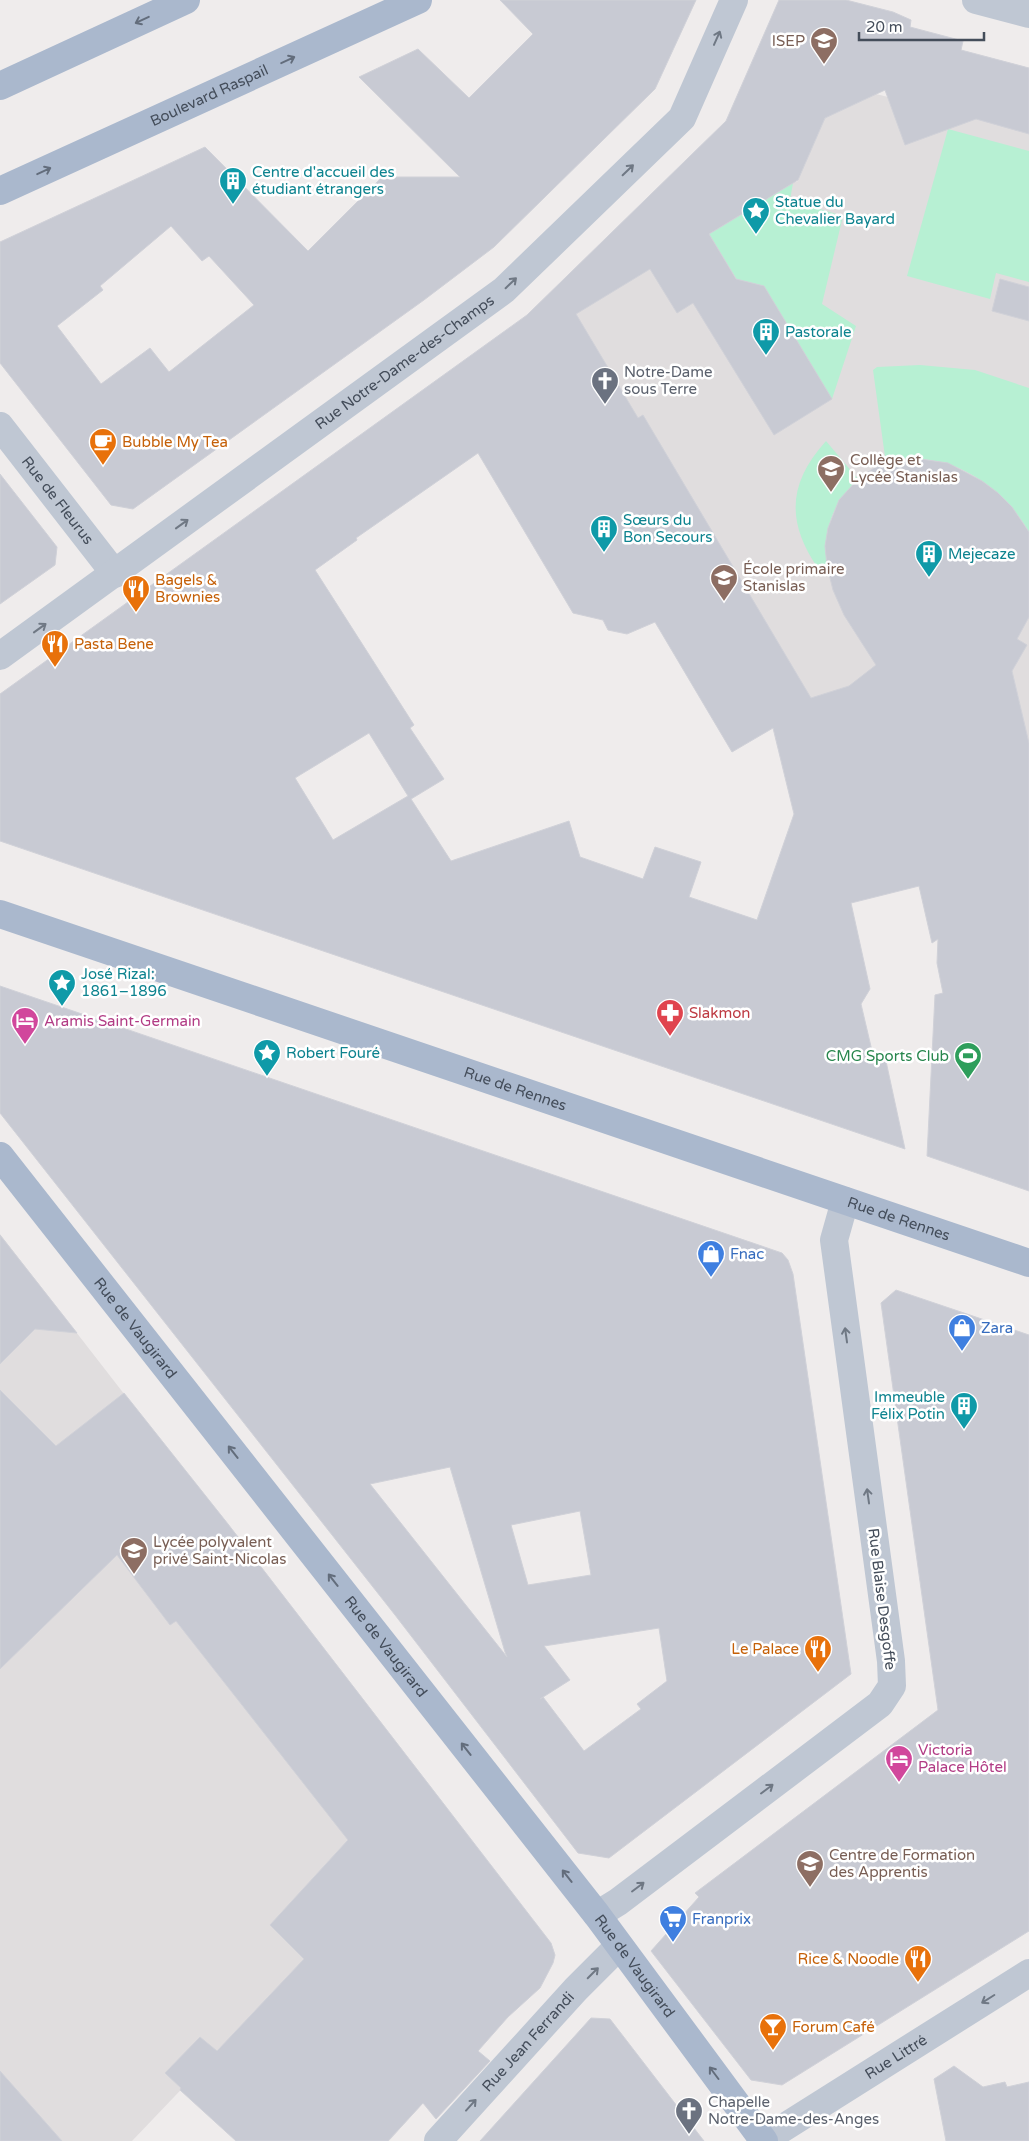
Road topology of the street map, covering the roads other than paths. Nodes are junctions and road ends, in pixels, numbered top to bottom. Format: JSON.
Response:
{"nodes":[{"id":1,"x":186,"y":0,"type":"edge"},
{"id":2,"x":418,"y":0,"type":"edge"},
{"id":3,"x":734,"y":0,"type":"edge"},
{"id":4,"x":976,"y":0,"type":"edge"},
{"id":5,"x":1029,"y":14,"type":"edge"},
{"id":6,"x":0,"y":86,"type":"edge"},
{"id":7,"x":0,"y":191,"type":"edge"},
{"id":8,"x":0,"y":426,"type":"edge"},
{"id":9,"x":115,"y":574,"type":"junction"},
{"id":10,"x":0,"y":656,"type":"edge"},
{"id":11,"x":0,"y":914,"type":"edge"},
{"id":12,"x":0,"y":1157,"type":"edge"},
{"id":13,"x":844,"y":1201,"type":"junction"},
{"id":14,"x":1029,"y":1264,"type":"edge"},
{"id":15,"x":597,"y":1914,"type":"junction"},
{"id":16,"x":619,"y":1946,"type":"junction"},
{"id":17,"x":1029,"y":1973,"type":"edge"},
{"id":18,"x":764,"y":2140,"type":"edge"},
{"id":19,"x":438,"y":2141,"type":"edge"}],
"edges":[{"from":1,"to":6,"type":"main road","one_way":true},
{"from":7,"to":2,"type":"main road","name":"Boulevard Raspail","one_way":true},
{"from":9,"to":3,"type":"street","name":"Rue Notre-Dame-des-Champs","one_way":true},
{"from":4,"to":5,"type":"street"},
{"from":8,"to":9,"type":"street","name":"Rue de Fleurus"},
{"from":10,"to":9,"type":"street","name":"Rue Notre-Dame-des-Champs","one_way":true},
{"from":11,"to":13,"type":"main road","name":"Rue de Rennes"},
{"from":15,"to":12,"type":"main road","name":"Rue de Vaugirard","one_way":true},
{"from":13,"to":14,"type":"main road","name":"Rue de Rennes"},
{"from":15,"to":13,"type":"street","name":"Rue Blaise Desgoffe","one_way":true},
{"from":15,"to":16,"type":"main road","name":"Rue de Vaugirard"},
{"from":18,"to":16,"type":"main road","name":"Rue de Vaugirard","one_way":true},
{"from":19,"to":16,"type":"street","name":"Rue Jean Ferrandi","one_way":true},
{"from":17,"to":18,"type":"street","name":"Rue Littré","one_way":true}]}
